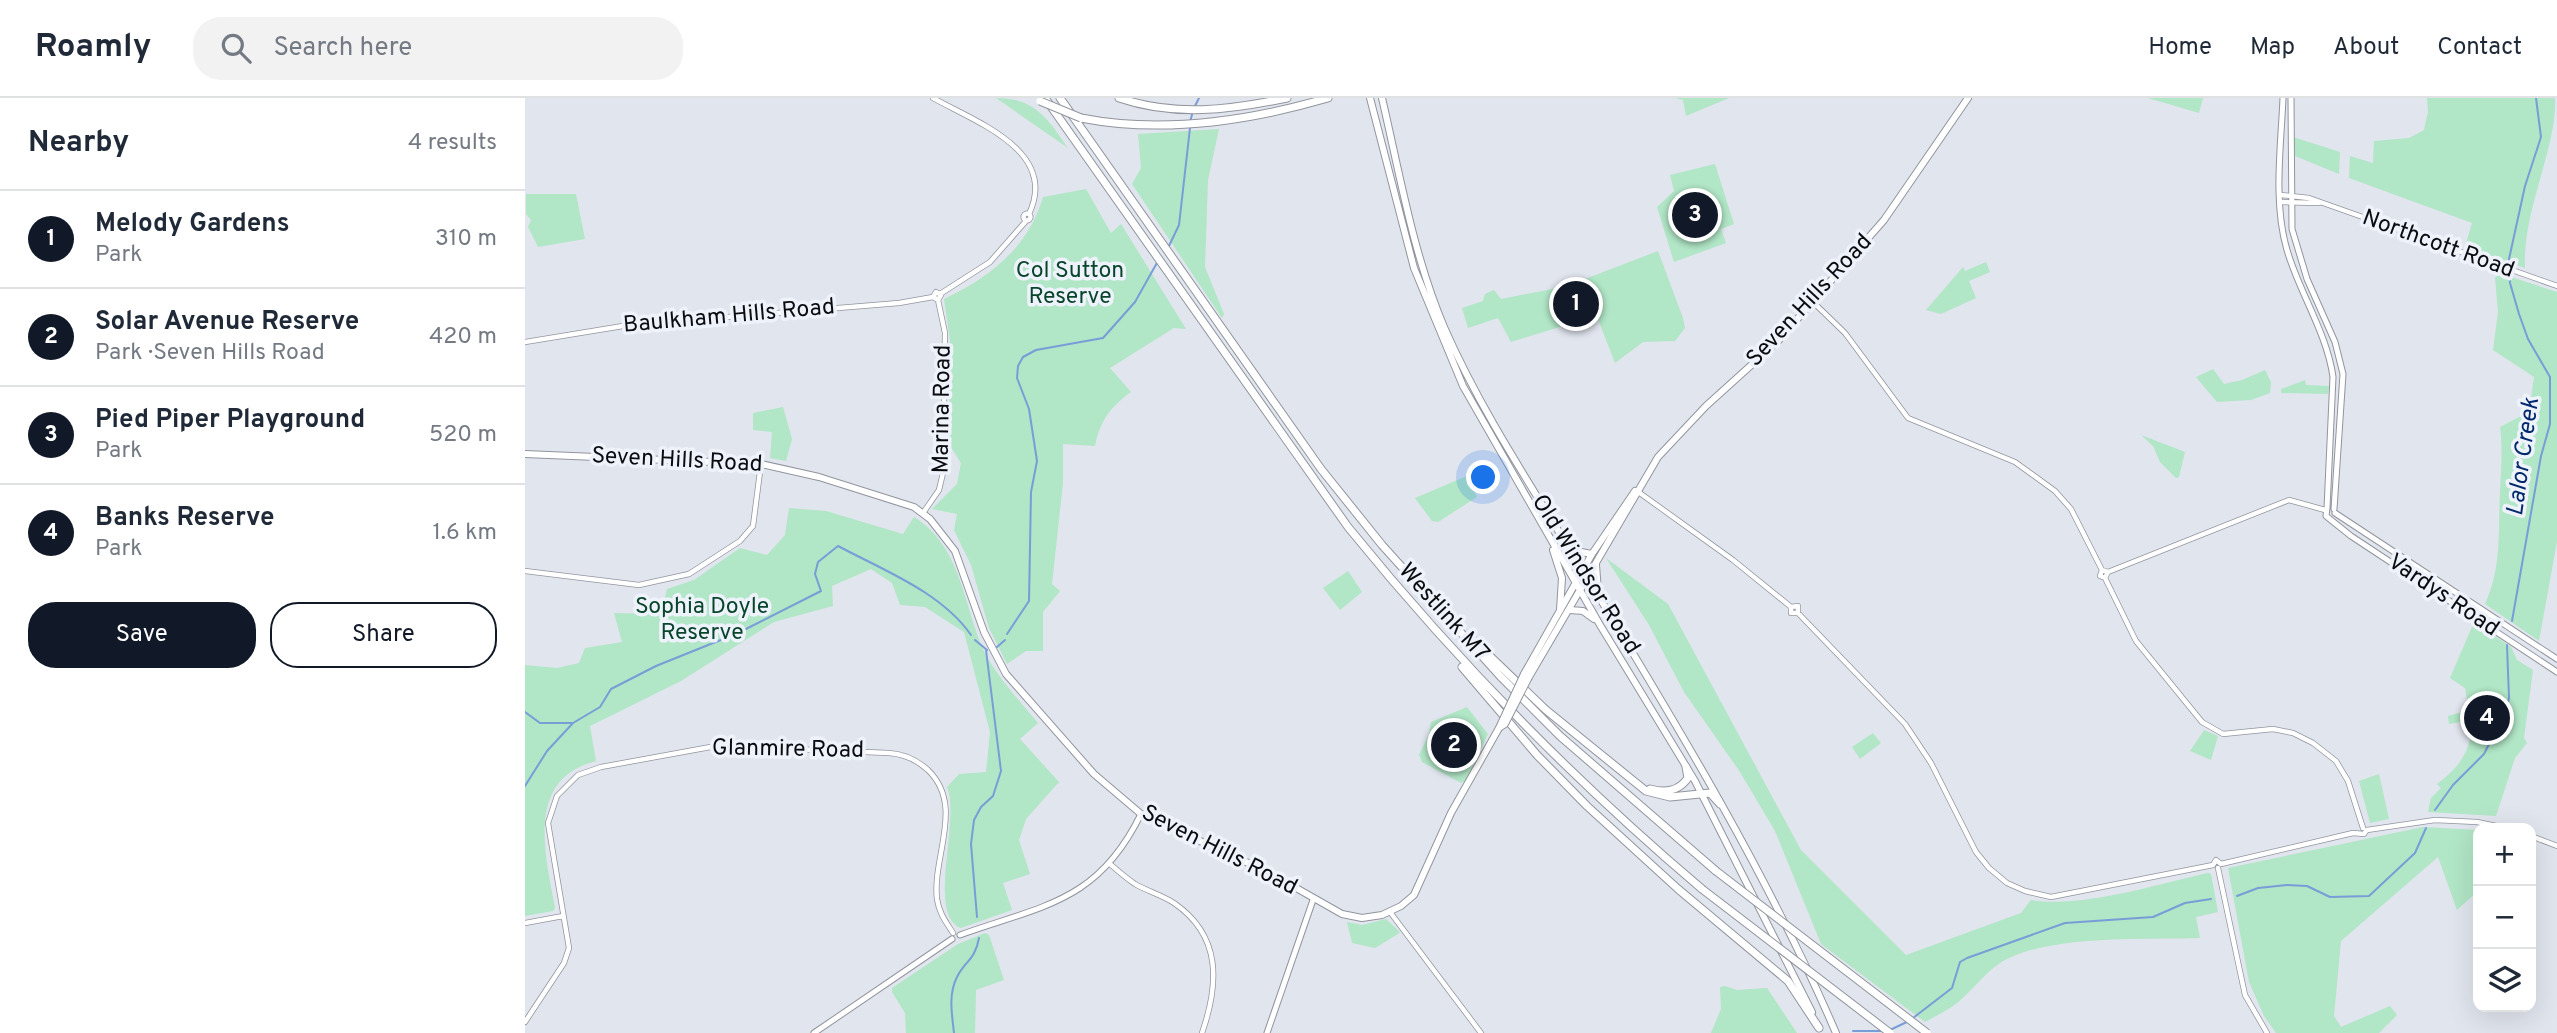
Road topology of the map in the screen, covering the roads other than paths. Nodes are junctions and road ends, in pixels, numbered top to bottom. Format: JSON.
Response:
{"nodes":[{"id":1,"x":933,"y":98,"type":"edge"},
{"id":2,"x":1060,"y":98,"type":"edge"},
{"id":3,"x":1119,"y":98,"type":"edge"},
{"id":4,"x":1287,"y":98,"type":"edge"},
{"id":5,"x":1328,"y":98,"type":"edge"},
{"id":6,"x":1370,"y":98,"type":"edge"},
{"id":7,"x":1382,"y":98,"type":"edge"},
{"id":8,"x":1968,"y":98,"type":"edge"},
{"id":9,"x":2283,"y":98,"type":"edge"},
{"id":10,"x":2291,"y":98,"type":"edge"},
{"id":11,"x":1040,"y":99,"type":"edge"},
{"id":12,"x":2281,"y":199,"type":"junction"},
{"id":13,"x":2289,"y":199,"type":"junction"},
{"id":14,"x":1412,"y":227,"type":"junction"},
{"id":15,"x":1402,"y":230,"type":"junction"},
{"id":16,"x":2557,"y":286,"type":"edge"},
{"id":17,"x":935,"y":299,"type":"junction"},
{"id":18,"x":1813,"y":302,"type":"junction"},
{"id":19,"x":525,"y":342,"type":"edge"},
{"id":20,"x":525,"y":454,"type":"edge"},
{"id":21,"x":761,"y":464,"type":"junction"},
{"id":22,"x":1636,"y":490,"type":"junction"},
{"id":23,"x":906,"y":505,"type":"junction"},
{"id":24,"x":2331,"y":511,"type":"junction"},
{"id":25,"x":923,"y":513,"type":"junction"},
{"id":26,"x":935,"y":526,"type":"junction"},
{"id":27,"x":1548,"y":535,"type":"junction"},
{"id":28,"x":1563,"y":540,"type":"junction"},
{"id":29,"x":1592,"y":554,"type":"junction"},
{"id":30,"x":1596,"y":565,"type":"junction"},
{"id":31,"x":1583,"y":570,"type":"junction"},
{"id":32,"x":525,"y":571,"type":"edge"},
{"id":33,"x":2105,"y":573,"type":"junction"},
{"id":34,"x":1588,"y":579,"type":"junction"},
{"id":35,"x":1394,"y":582,"type":"junction"},
{"id":36,"x":1576,"y":582,"type":"junction"},
{"id":37,"x":1581,"y":590,"type":"junction"},
{"id":38,"x":1602,"y":602,"type":"junction"},
{"id":39,"x":1560,"y":610,"type":"junction"},
{"id":40,"x":1570,"y":610,"type":"junction"},
{"id":41,"x":2485,"y":611,"type":"junction"},
{"id":42,"x":1443,"y":614,"type":"junction"},
{"id":43,"x":1600,"y":625,"type":"junction"},
{"id":44,"x":2500,"y":634,"type":"junction"},
{"id":45,"x":1542,"y":654,"type":"junction"},
{"id":46,"x":1532,"y":658,"type":"junction"},
{"id":47,"x":2557,"y":659,"type":"edge"},
{"id":48,"x":2557,"y":672,"type":"edge"},
{"id":49,"x":1528,"y":675,"type":"junction"},
{"id":50,"x":1613,"y":767,"type":"junction"},
{"id":51,"x":1686,"y":767,"type":"junction"},
{"id":52,"x":1701,"y":793,"type":"junction"},
{"id":53,"x":1720,"y":804,"type":"junction"},
{"id":54,"x":1141,"y":814,"type":"junction"},
{"id":55,"x":2473,"y":824,"type":"edge"},
{"id":56,"x":2364,"y":830,"type":"junction"},
{"id":57,"x":2536,"y":838,"type":"edge"},
{"id":58,"x":2557,"y":846,"type":"edge"},
{"id":59,"x":1110,"y":864,"type":"junction"},
{"id":60,"x":2217,"y":866,"type":"junction"},
{"id":61,"x":1313,"y":900,"type":"junction"},
{"id":62,"x":1390,"y":912,"type":"junction"},
{"id":63,"x":563,"y":916,"type":"junction"},
{"id":64,"x":525,"y":923,"type":"edge"},
{"id":65,"x":955,"y":935,"type":"junction"},
{"id":66,"x":525,"y":1022,"type":"edge"},
{"id":67,"x":1820,"y":1030,"type":"edge"},
{"id":68,"x":814,"y":1033,"type":"edge"},
{"id":69,"x":1202,"y":1033,"type":"edge"},
{"id":70,"x":1267,"y":1033,"type":"edge"},
{"id":71,"x":1481,"y":1033,"type":"edge"},
{"id":72,"x":1836,"y":1033,"type":"edge"},
{"id":73,"x":1889,"y":1033,"type":"edge"},
{"id":74,"x":1927,"y":1033,"type":"edge"},
{"id":75,"x":2267,"y":1033,"type":"edge"}],
"edges":[{"from":1,"to":17,"type":"street","name":"Baulkham Hills Road"},
{"from":2,"to":42,"type":"highway","name":"Westlink M7"},
{"from":3,"to":4,"type":"highway"},
{"from":5,"to":11,"type":"highway","bridge":true},
{"from":6,"to":15,"type":"main road","name":"Old Windsor Road"},
{"from":7,"to":14,"type":"main road","name":"Old Windsor Road"},
{"from":8,"to":18,"type":"main road","name":"Seven Hills Road"},
{"from":9,"to":12,"type":"main road"},
{"from":10,"to":13,"type":"main road"},
{"from":11,"to":35,"type":"highway","name":"Westlink M7"},
{"from":12,"to":13,"type":"street","name":"Northcott Road"},
{"from":12,"to":24,"type":"main road"},
{"from":13,"to":16,"type":"street","name":"Northcott Road"},
{"from":13,"to":24,"type":"main road"},
{"from":14,"to":15,"type":"main road"},
{"from":14,"to":28,"type":"main road","name":"Old Windsor Road"},
{"from":15,"to":27,"type":"main road","name":"Old Windsor Road"},
{"from":17,"to":19,"type":"street","name":"Baulkham Hills Road"},
{"from":17,"to":25,"type":"street","name":"Marina Road"},
{"from":18,"to":22,"type":"main road","name":"Seven Hills Road"},
{"from":18,"to":33,"type":"street"},
{"from":20,"to":21,"type":"main road","name":"Seven Hills Road"},
{"from":21,"to":23,"type":"main road","name":"Seven Hills Road"},
{"from":21,"to":32,"type":"street"},
{"from":22,"to":29,"type":"main road","name":"Seven Hills Road"},
{"from":22,"to":30,"type":"main road","name":"Seven Hills Road"},
{"from":22,"to":60,"type":"street"},
{"from":23,"to":25,"type":"main road","name":"Seven Hills Road"},
{"from":23,"to":26,"type":"main road","name":"Seven Hills Road"},
{"from":24,"to":33,"type":"street"},
{"from":24,"to":41,"type":"main road","name":"Vardys Road"},
{"from":24,"to":44,"type":"main road","name":"Vardys Road"},
{"from":25,"to":26,"type":"main road","name":"Seven Hills Road"},
{"from":26,"to":54,"type":"main road","name":"Seven Hills Road"},
{"from":27,"to":36,"type":"main road","name":"Old Windsor Road"},
{"from":27,"to":39,"type":"main road"},
{"from":28,"to":29,"type":"main road"},
{"from":28,"to":31,"type":"main road","name":"Old Windsor Road"},
{"from":29,"to":31,"type":"main road","name":"Seven Hills Road"},
{"from":30,"to":34,"type":"main road","name":"Seven Hills Road"},
{"from":30,"to":38,"type":"main road"},
{"from":31,"to":34,"type":"main road","name":"Old Windsor Road"},
{"from":31,"to":36,"type":"main road","name":"Seven Hills Road"},
{"from":33,"to":56,"type":"street"},
{"from":34,"to":37,"type":"main road","name":"Seven Hills Road"},
{"from":34,"to":38,"type":"main road","name":"Old Windsor Road"},
{"from":35,"to":67,"type":"highway"},
{"from":35,"to":73,"type":"highway","name":"Westlink M7","bridge":true},
{"from":36,"to":37,"type":"main road","name":"Old Windsor Road"},
{"from":36,"to":39,"type":"main road","name":"Seven Hills Road"},
{"from":37,"to":40,"type":"main road","name":"Seven Hills Road"},
{"from":37,"to":43,"type":"main road","name":"Old Windsor Road"},
{"from":38,"to":53,"type":"main road","name":"Old Windsor Road"},
{"from":39,"to":46,"type":"main road","name":"Seven Hills Road"},
{"from":40,"to":43,"type":"main road"},
{"from":40,"to":45,"type":"main road","name":"Seven Hills Road"},
{"from":41,"to":44,"type":"main road"},
{"from":41,"to":47,"type":"main road","name":"Vardys Road"},
{"from":42,"to":50,"type":"highway"},
{"from":42,"to":74,"type":"highway","name":"Westlink M7","bridge":true},
{"from":43,"to":51,"type":"main road","name":"Old Windsor Road"},
{"from":44,"to":48,"type":"main road","name":"Vardys Road"},
{"from":45,"to":46,"type":"main road"},
{"from":45,"to":49,"type":"main road","name":"Seven Hills Road"},
{"from":46,"to":49,"type":"main road","name":"Seven Hills Road"},
{"from":49,"to":62,"type":"main road","name":"Seven Hills Road","bridge":true},
{"from":50,"to":51,"type":"highway"},
{"from":50,"to":52,"type":"highway"},
{"from":51,"to":52,"type":"main road","name":"Old Windsor Road"},
{"from":52,"to":53,"type":"highway"},
{"from":52,"to":67,"type":"main road","name":"Old Windsor Road"},
{"from":53,"to":72,"type":"main road","name":"Old Windsor Road"},
{"from":54,"to":59,"type":"main road"},
{"from":54,"to":61,"type":"main road","name":"Seven Hills Road"},
{"from":55,"to":56,"type":"street"},
{"from":56,"to":60,"type":"street"},
{"from":57,"to":58,"type":"street"},
{"from":59,"to":65,"type":"main road"},
{"from":59,"to":69,"type":"street"},
{"from":60,"to":75,"type":"street"},
{"from":61,"to":62,"type":"main road","name":"Seven Hills Road"},
{"from":61,"to":70,"type":"main road"},
{"from":62,"to":71,"type":"street"},
{"from":63,"to":64,"type":"street"},
{"from":63,"to":65,"type":"street","name":"Glanmire Road"},
{"from":63,"to":66,"type":"street","name":"Glanmire Road"},
{"from":65,"to":68,"type":"main road"}]}
